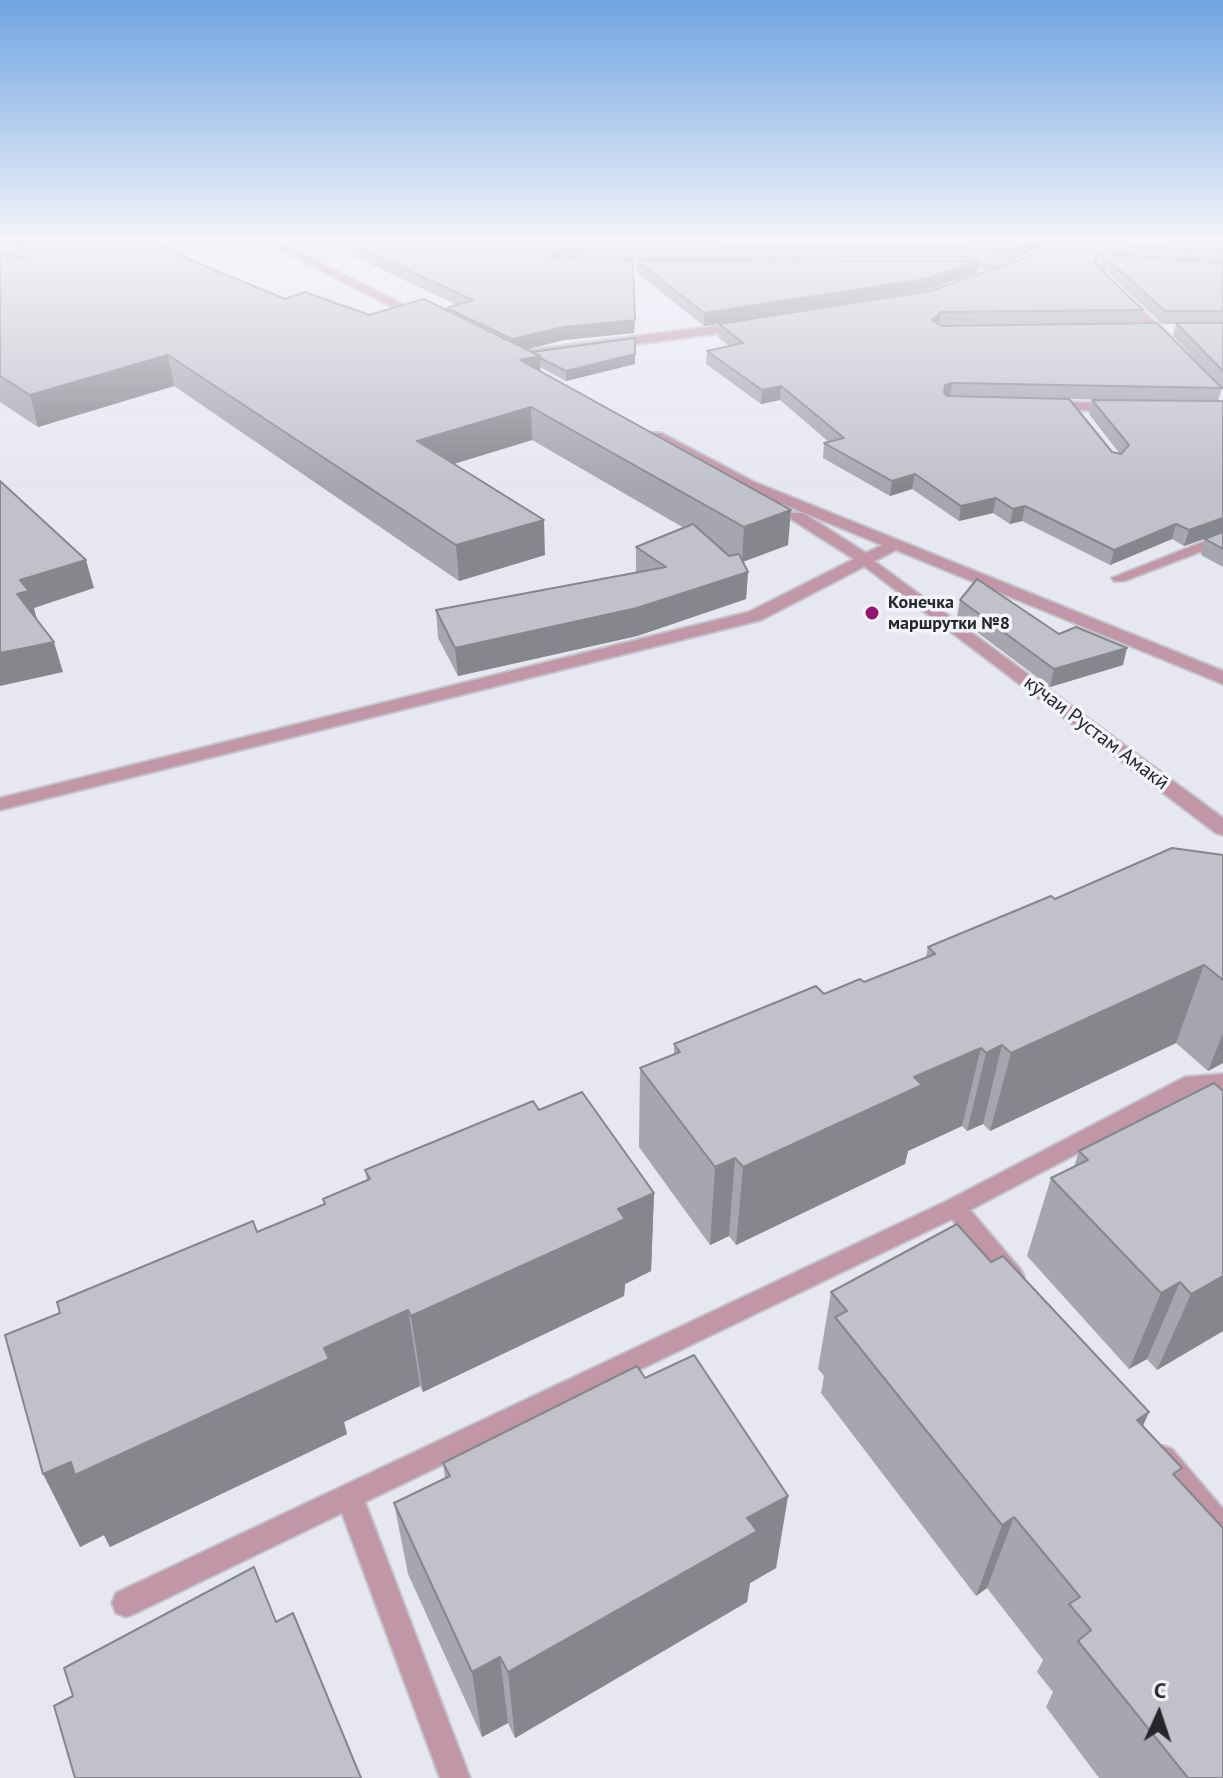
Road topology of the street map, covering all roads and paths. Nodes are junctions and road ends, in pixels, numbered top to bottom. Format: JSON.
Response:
{"nodes":[{"id":1,"x":431,"y":321,"type":"edge"},
{"id":2,"x":1154,"y":321,"type":"edge"},
{"id":3,"x":439,"y":325,"type":"edge"},
{"id":4,"x":756,"y":325,"type":"edge"},
{"id":5,"x":1142,"y":330,"type":"edge"},
{"id":6,"x":1164,"y":330,"type":"junction"},
{"id":7,"x":1180,"y":354,"type":"edge"},
{"id":8,"x":526,"y":365,"type":"edge"},
{"id":9,"x":1026,"y":406,"type":"edge"},
{"id":10,"x":1132,"y":407,"type":"edge"},
{"id":11,"x":642,"y":429,"type":"edge"},
{"id":12,"x":749,"y":485,"type":"junction"},
{"id":13,"x":1223,"y":538,"type":"edge"},
{"id":14,"x":894,"y":545,"type":"junction"},
{"id":15,"x":866,"y":560,"type":"junction"},
{"id":16,"x":1119,"y":578,"type":"dead end"},
{"id":17,"x":1223,"y":678,"type":"edge"},
{"id":18,"x":0,"y":804,"type":"edge"},
{"id":19,"x":1223,"y":828,"type":"edge"},
{"id":20,"x":1223,"y":1082,"type":"edge"},
{"id":21,"x":955,"y":1207,"type":"junction"},
{"id":22,"x":1024,"y":1291,"type":"edge"},
{"id":23,"x":1144,"y":1434,"type":"edge"},
{"id":24,"x":349,"y":1496,"type":"junction"},
{"id":25,"x":1223,"y":1530,"type":"edge"},
{"id":26,"x":126,"y":1603,"type":"dead end"},
{"id":27,"x":455,"y":1778,"type":"edge"}],
"edges":[{"from":1,"to":3,"type":"street"},
{"from":2,"to":6,"type":"lane"},
{"from":4,"to":8,"type":"street"},
{"from":5,"to":6,"type":"street"},
{"from":6,"to":7,"type":"lane"},
{"from":9,"to":10,"type":"street"},
{"from":11,"to":12,"type":"street"},
{"from":12,"to":14,"type":"street"},
{"from":12,"to":15,"type":"street","name":"кӯчаи Рустам Амакӣ"},
{"from":13,"to":16,"type":"lane"},
{"from":14,"to":15,"type":"street"},
{"from":14,"to":17,"type":"street"},
{"from":15,"to":18,"type":"street"},
{"from":15,"to":19,"type":"street","name":"кӯчаи Рустам Амакӣ"},
{"from":20,"to":21,"type":"lane"},
{"from":21,"to":22,"type":"lane"},
{"from":21,"to":24,"type":"lane"},
{"from":23,"to":25,"type":"lane"},
{"from":24,"to":26,"type":"lane"},
{"from":24,"to":27,"type":"lane"}]}
